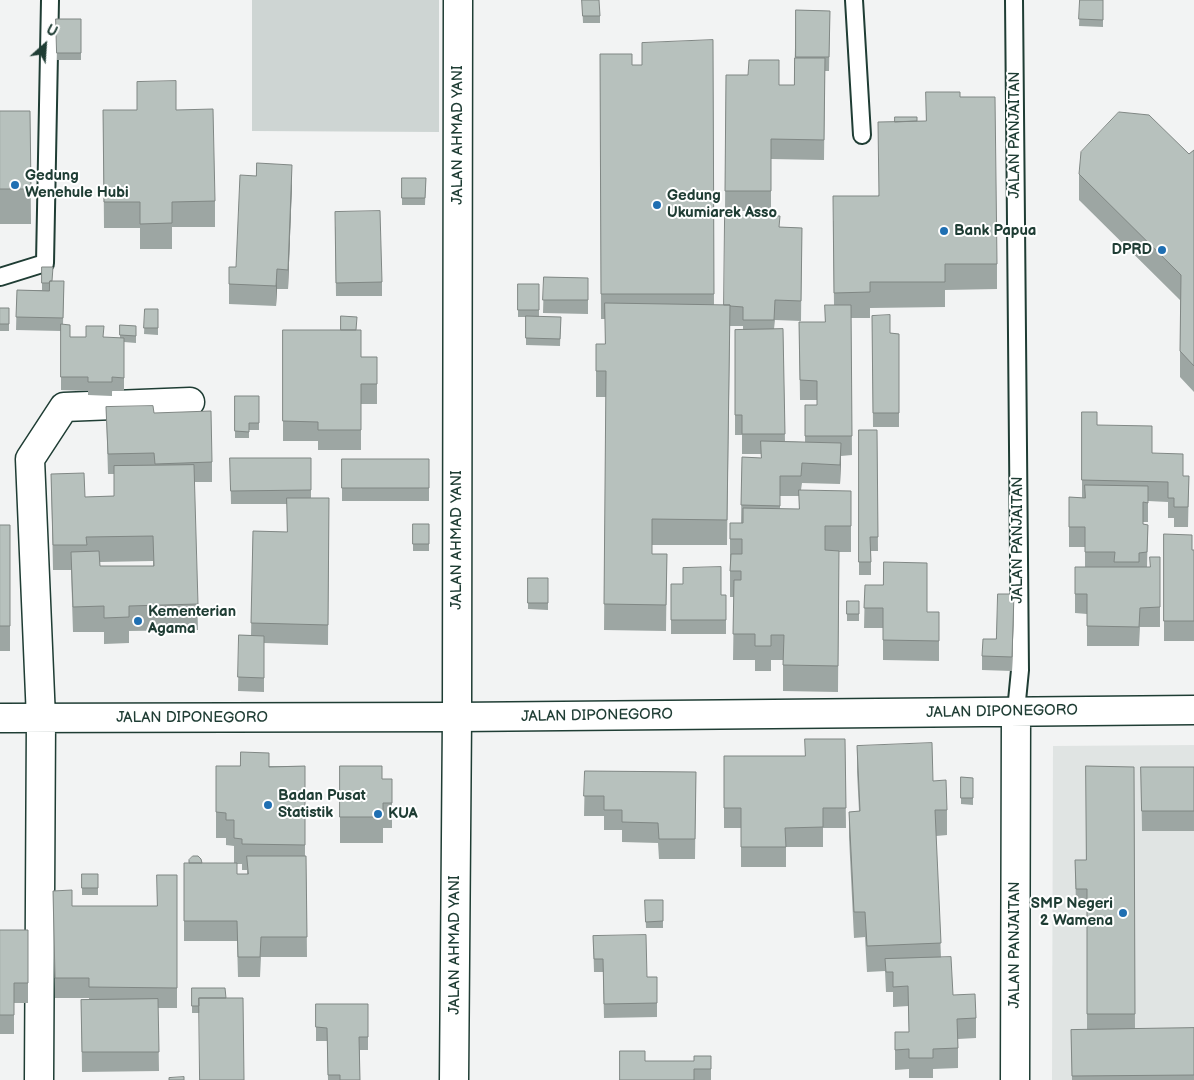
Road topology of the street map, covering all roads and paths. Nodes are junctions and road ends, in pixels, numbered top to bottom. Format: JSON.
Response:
{"nodes":[{"id":1,"x":50,"y":0,"type":"edge"},
{"id":2,"x":458,"y":0,"type":"edge"},
{"id":3,"x":854,"y":0,"type":"edge"},
{"id":4,"x":1014,"y":0,"type":"edge"},
{"id":5,"x":862,"y":135,"type":"dead end"},
{"id":6,"x":0,"y":277,"type":"edge"},
{"id":7,"x":190,"y":402,"type":"dead end"},
{"id":8,"x":1194,"y":710,"type":"edge"},
{"id":9,"x":1016,"y":712,"type":"junction"},
{"id":10,"x":457,"y":717,"type":"junction"},
{"id":11,"x":0,"y":718,"type":"edge"},
{"id":12,"x":40,"y":719,"type":"junction"},
{"id":13,"x":39,"y":1080,"type":"edge"},
{"id":14,"x":454,"y":1080,"type":"edge"},
{"id":15,"x":1014,"y":1080,"type":"edge"}],
"edges":[{"from":1,"to":6,"type":"lane"},
{"from":2,"to":10,"type":"street","name":"JALAN AHMAD YANI"},
{"from":3,"to":5,"type":"lane"},
{"from":4,"to":9,"type":"lane","name":"JALAN PANJAITAN"},
{"from":7,"to":12,"type":"street"},
{"from":8,"to":9,"type":"street","name":"JALAN DIPONEGORO"},
{"from":9,"to":10,"type":"street","name":"JALAN DIPONEGORO"},
{"from":9,"to":15,"type":"street","name":"JALAN PANJAITAN"},
{"from":10,"to":12,"type":"street","name":"JALAN DIPONEGORO"},
{"from":10,"to":14,"type":"street","name":"JALAN AHMAD YANI"},
{"from":11,"to":12,"type":"street","name":"JALAN DIPONEGORO"},
{"from":12,"to":13,"type":"street"}]}
